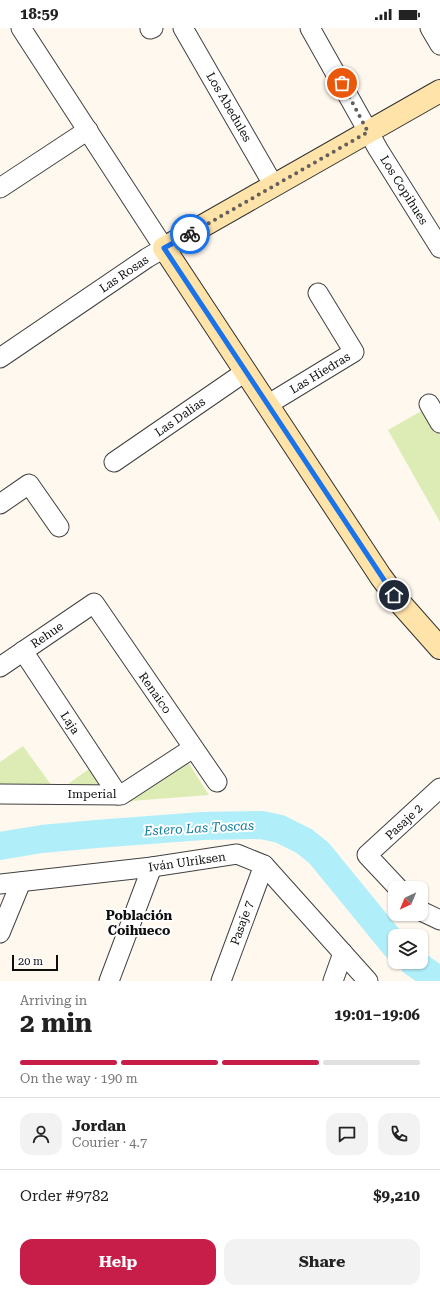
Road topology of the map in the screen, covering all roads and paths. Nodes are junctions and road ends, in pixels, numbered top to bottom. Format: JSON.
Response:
{"nodes":[{"id":1,"x":21,"y":28,"type":"edge"},
{"id":2,"x":183,"y":28,"type":"edge"},
{"id":3,"x":310,"y":28,"type":"edge"},
{"id":4,"x":430,"y":28,"type":"edge"},
{"id":5,"x":440,"y":45,"type":"edge"},
{"id":6,"x":440,"y":91,"type":"edge"},
{"id":7,"x":88,"y":130,"type":"junction"},
{"id":8,"x":368,"y":132,"type":"junction"},
{"id":9,"x":274,"y":186,"type":"junction"},
{"id":10,"x":0,"y":188,"type":"edge"},
{"id":11,"x":164,"y":248,"type":"junction"},
{"id":12,"x":440,"y":248,"type":"edge"},
{"id":13,"x":318,"y":293,"type":"dead end"},
{"id":14,"x":0,"y":358,"type":"edge"},
{"id":15,"x":245,"y":372,"type":"junction"},
{"id":16,"x":267,"y":404,"type":"junction"},
{"id":17,"x":429,"y":404,"type":"dead end"},
{"id":18,"x":440,"y":423,"type":"edge"},
{"id":19,"x":114,"y":462,"type":"dead end"},
{"id":20,"x":0,"y":504,"type":"edge"},
{"id":21,"x":59,"y":527,"type":"dead end"},
{"id":22,"x":94,"y":603,"type":"joint"},
{"id":23,"x":440,"y":648,"type":"edge"},
{"id":24,"x":23,"y":651,"type":"junction"},
{"id":25,"x":0,"y":667,"type":"edge"},
{"id":26,"x":193,"y":748,"type":"junction"},
{"id":27,"x":217,"y":782,"type":"dead end"},
{"id":28,"x":440,"y":788,"type":"edge"},
{"id":29,"x":0,"y":794,"type":"edge"},
{"id":30,"x":118,"y":795,"type":"junction"},
{"id":31,"x":264,"y":865,"type":"junction"},
{"id":32,"x":152,"y":867,"type":"junction"},
{"id":33,"x":391,"y":881,"type":"edge"},
{"id":34,"x":21,"y":882,"type":"junction"},
{"id":35,"x":0,"y":884,"type":"edge"},
{"id":36,"x":428,"y":914,"type":"edge"},
{"id":37,"x":440,"y":920,"type":"edge"},
{"id":38,"x":0,"y":933,"type":"edge"},
{"id":39,"x":344,"y":953,"type":"junction"},
{"id":40,"x":109,"y":981,"type":"edge"},
{"id":41,"x":221,"y":981,"type":"edge"},
{"id":42,"x":333,"y":981,"type":"edge"},
{"id":43,"x":368,"y":981,"type":"edge"}],
"edges":[{"from":1,"to":7,"type":"street"},
{"from":2,"to":9,"type":"street","name":"Los Abedules"},
{"from":3,"to":8,"type":"street","name":"Los Copihues"},
{"from":4,"to":5,"type":"street"},
{"from":6,"to":8,"type":"main road","name":"Las Rosas"},
{"from":7,"to":10,"type":"street"},
{"from":7,"to":11,"type":"street"},
{"from":8,"to":9,"type":"main road","name":"Las Rosas"},
{"from":8,"to":12,"type":"street","name":"Los Copihues"},
{"from":9,"to":11,"type":"main road","name":"Las Rosas"},
{"from":11,"to":14,"type":"street","name":"Las Rosas"},
{"from":11,"to":15,"type":"main road"},
{"from":13,"to":16,"type":"street","name":"Las Hiedras"},
{"from":15,"to":16,"type":"main road"},
{"from":15,"to":19,"type":"street","name":"Las Dalias"},
{"from":16,"to":23,"type":"main road"},
{"from":17,"to":18,"type":"street"},
{"from":20,"to":21,"type":"street"},
{"from":22,"to":24,"type":"street","name":"Rehue"},
{"from":22,"to":26,"type":"street","name":"Renaico"},
{"from":24,"to":25,"type":"street","name":"Rehue"},
{"from":24,"to":30,"type":"street","name":"Laja"},
{"from":26,"to":27,"type":"street","name":"Renaico"},
{"from":26,"to":30,"type":"street","name":"Imperial"},
{"from":28,"to":33,"type":"street","name":"Pasaje 2"},
{"from":29,"to":30,"type":"street","name":"Imperial"},
{"from":31,"to":32,"type":"street","name":"Iván Ulriksen"},
{"from":31,"to":39,"type":"street","name":"Iván Ulriksen"},
{"from":31,"to":41,"type":"street","name":"Pasaje 7"},
{"from":32,"to":34,"type":"street","name":"Iván Ulriksen"},
{"from":32,"to":40,"type":"street"},
{"from":34,"to":35,"type":"street","name":"Iván Ulriksen"},
{"from":34,"to":38,"type":"street"},
{"from":36,"to":37,"type":"street"},
{"from":39,"to":42,"type":"street"},
{"from":39,"to":43,"type":"street","name":"Iván Ulriksen"}]}
